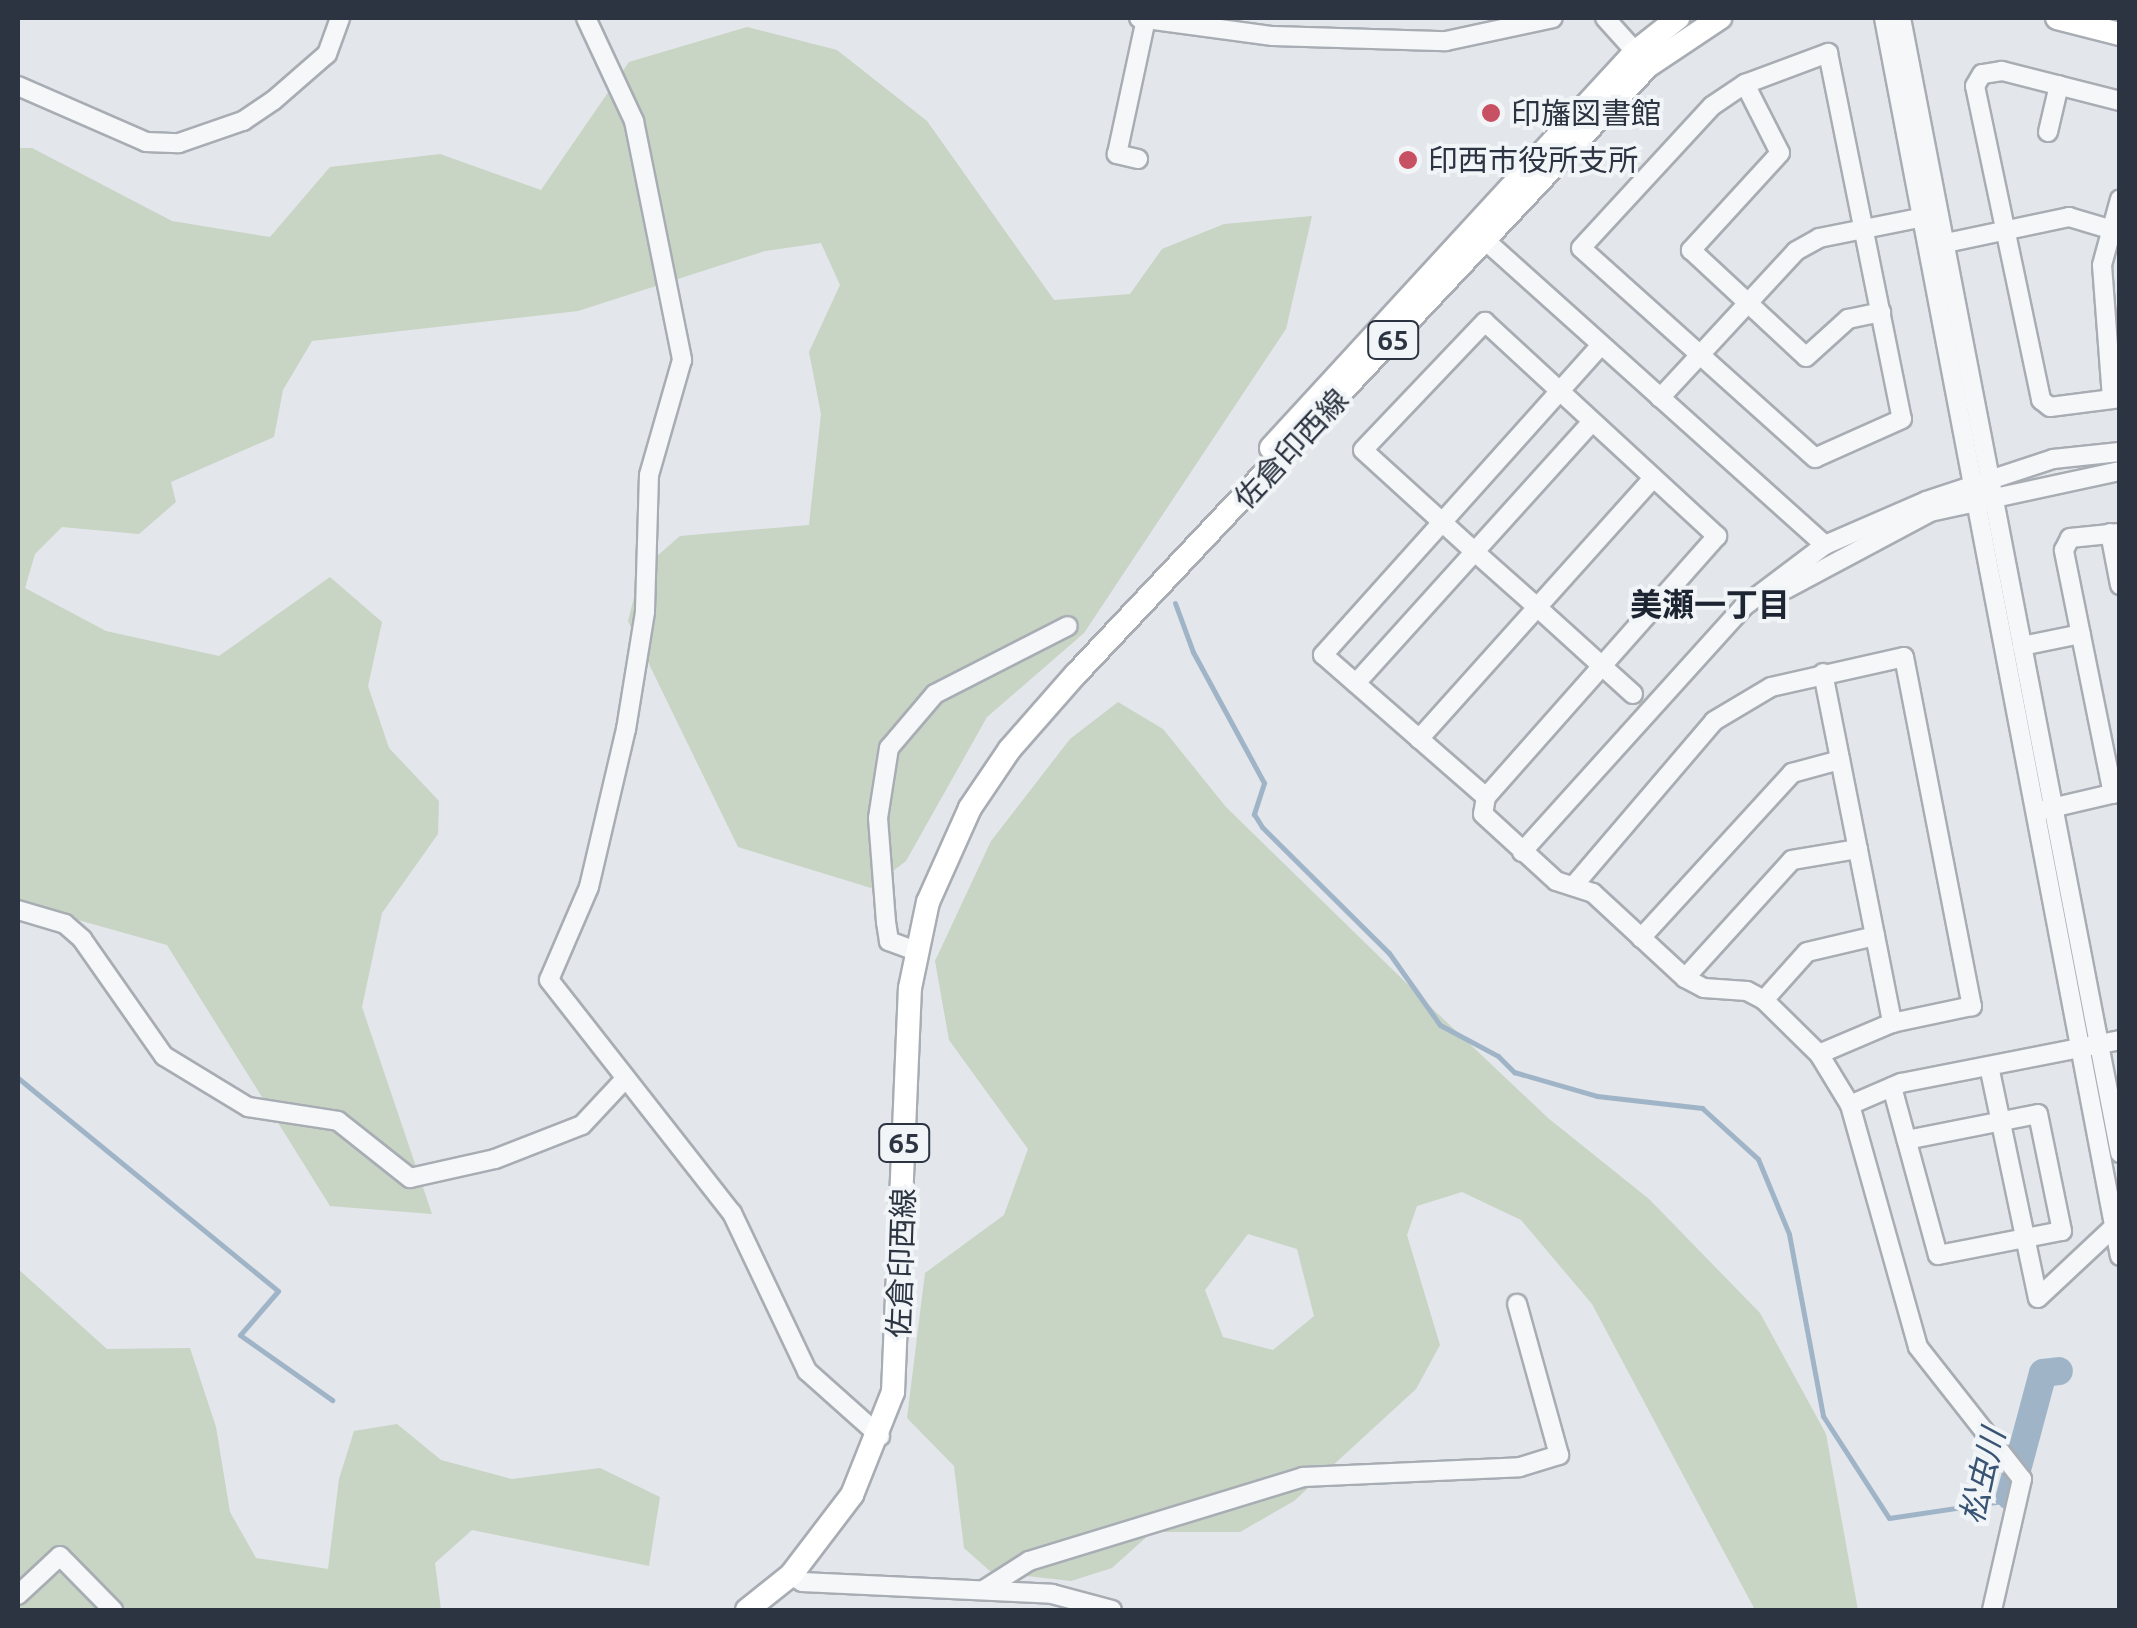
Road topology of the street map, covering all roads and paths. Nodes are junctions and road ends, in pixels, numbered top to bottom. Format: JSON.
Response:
{"nodes":[{"id":1,"x":340,"y":18,"type":"edge"},
{"id":2,"x":586,"y":18,"type":"edge"},
{"id":3,"x":1142,"y":18,"type":"edge"},
{"id":4,"x":1553,"y":18,"type":"edge"},
{"id":5,"x":1605,"y":18,"type":"edge"},
{"id":6,"x":1678,"y":18,"type":"edge"},
{"id":7,"x":1720,"y":18,"type":"edge"},
{"id":8,"x":1884,"y":18,"type":"edge"},
{"id":9,"x":1901,"y":18,"type":"edge"},
{"id":10,"x":2057,"y":18,"type":"edge"},
{"id":11,"x":2120,"y":34,"type":"edge"},
{"id":12,"x":1641,"y":59,"type":"junction"},
{"id":13,"x":1745,"y":84,"type":"junction"},
{"id":14,"x":2059,"y":85,"type":"junction"},
{"id":15,"x":18,"y":86,"type":"edge"},
{"id":16,"x":2120,"y":101,"type":"edge"},
{"id":17,"x":2048,"y":132,"type":"dead end"},
{"id":18,"x":1138,"y":159,"type":"dead end"},
{"id":19,"x":2120,"y":199,"type":"edge"},
{"id":20,"x":1919,"y":218,"type":"junction"},
{"id":21,"x":2006,"y":228,"type":"junction"},
{"id":22,"x":1866,"y":229,"type":"junction"},
{"id":23,"x":2115,"y":231,"type":"edge"},
{"id":24,"x":1479,"y":235,"type":"junction"},
{"id":25,"x":1946,"y":243,"type":"junction"},
{"id":26,"x":1746,"y":304,"type":"junction"},
{"id":27,"x":1882,"y":312,"type":"junction"},
{"id":28,"x":1600,"y":346,"type":"junction"},
{"id":29,"x":1700,"y":355,"type":"junction"},
{"id":30,"x":1560,"y":391,"type":"junction"},
{"id":31,"x":1660,"y":398,"type":"junction"},
{"id":32,"x":2116,"y":398,"type":"edge"},
{"id":33,"x":1592,"y":422,"type":"junction"},
{"id":34,"x":2120,"y":452,"type":"edge"},
{"id":35,"x":2120,"y":471,"type":"edge"},
{"id":36,"x":1653,"y":478,"type":"junction"},
{"id":37,"x":1992,"y":488,"type":"junction"},
{"id":38,"x":1971,"y":493,"type":"junction"},
{"id":39,"x":1443,"y":522,"type":"junction"},
{"id":40,"x":2115,"y":533,"type":"edge"},
{"id":41,"x":1825,"y":546,"type":"junction"},
{"id":42,"x":1475,"y":552,"type":"junction"},
{"id":43,"x":2119,"y":576,"type":"edge"},
{"id":44,"x":1537,"y":608,"type":"junction"},
{"id":45,"x":1068,"y":626,"type":"dead end"},
{"id":46,"x":1724,"y":631,"type":"junction"},
{"id":47,"x":2081,"y":634,"type":"junction"},
{"id":48,"x":2022,"y":646,"type":"junction"},
{"id":49,"x":1602,"y":666,"type":"junction"},
{"id":50,"x":1823,"y":673,"type":"junction"},
{"id":51,"x":1356,"y":683,"type":"junction"},
{"id":52,"x":1633,"y":694,"type":"dead end"},
{"id":53,"x":1420,"y":739,"type":"junction"},
{"id":54,"x":1840,"y":760,"type":"junction"},
{"id":55,"x":2116,"y":793,"type":"edge"},
{"id":56,"x":1486,"y":797,"type":"junction"},
{"id":57,"x":2053,"y":808,"type":"junction"},
{"id":58,"x":2033,"y":812,"type":"junction"},
{"id":59,"x":1858,"y":849,"type":"junction"},
{"id":60,"x":1522,"y":852,"type":"junction"},
{"id":61,"x":1575,"y":884,"type":"junction"},
{"id":62,"x":18,"y":910,"type":"edge"},
{"id":63,"x":1875,"y":936,"type":"junction"},
{"id":64,"x":1642,"y":938,"type":"junction"},
{"id":65,"x":916,"y":950,"type":"junction"},
{"id":66,"x":1685,"y":978,"type":"junction"},
{"id":67,"x":1764,"y":1000,"type":"junction"},
{"id":68,"x":1892,"y":1023,"type":"junction"},
{"id":69,"x":2120,"y":1040,"type":"edge"},
{"id":70,"x":2099,"y":1044,"type":"junction"},
{"id":71,"x":2078,"y":1047,"type":"junction"},
{"id":72,"x":1819,"y":1054,"type":"junction"},
{"id":73,"x":1989,"y":1066,"type":"junction"},
{"id":74,"x":625,"y":1079,"type":"junction"},
{"id":75,"x":1892,"y":1086,"type":"junction"},
{"id":76,"x":1850,"y":1105,"type":"junction"},
{"id":77,"x":2001,"y":1121,"type":"junction"},
{"id":78,"x":1907,"y":1140,"type":"junction"},
{"id":79,"x":2120,"y":1152,"type":"edge"},
{"id":80,"x":2114,"y":1227,"type":"junction"},
{"id":81,"x":2026,"y":1238,"type":"junction"},
{"id":82,"x":2120,"y":1256,"type":"edge"},
{"id":83,"x":1518,"y":1304,"type":"dead end"},
{"id":84,"x":880,"y":1436,"type":"junction"},
{"id":85,"x":791,"y":1575,"type":"junction"},
{"id":86,"x":985,"y":1589,"type":"junction"},
{"id":87,"x":18,"y":1595,"type":"edge"},
{"id":88,"x":113,"y":1610,"type":"edge"},
{"id":89,"x":747,"y":1610,"type":"edge"},
{"id":90,"x":1112,"y":1610,"type":"edge"},
{"id":91,"x":1992,"y":1610,"type":"edge"}],
"edges":[{"from":1,"to":15,"type":"street"},
{"from":2,"to":74,"type":"street"},
{"from":3,"to":4,"type":"street"},
{"from":3,"to":18,"type":"street"},
{"from":5,"to":12,"type":"street"},
{"from":6,"to":12,"type":"main road","name":"佐倉印西線","number":"65"},
{"from":7,"to":12,"type":"main road","name":"佐倉印西線","number":"65"},
{"from":8,"to":20,"type":"street"},
{"from":9,"to":25,"type":"street"},
{"from":10,"to":11,"type":"main road"},
{"from":12,"to":24,"type":"main road","name":"佐倉印西線","number":"65"},
{"from":13,"to":22,"type":"street"},
{"from":13,"to":26,"type":"street"},
{"from":13,"to":29,"type":"street"},
{"from":14,"to":16,"type":"street"},
{"from":14,"to":17,"type":"street"},
{"from":14,"to":21,"type":"street"},
{"from":19,"to":23,"type":"street"},
{"from":20,"to":22,"type":"street"},
{"from":20,"to":38,"type":"street"},
{"from":21,"to":23,"type":"street"},
{"from":21,"to":25,"type":"street"},
{"from":21,"to":32,"type":"street"},
{"from":22,"to":26,"type":"street"},
{"from":22,"to":27,"type":"street"},
{"from":23,"to":32,"type":"street"},
{"from":24,"to":28,"type":"street"},
{"from":24,"to":65,"type":"main road","name":"佐倉印西線","number":"65"},
{"from":25,"to":37,"type":"street"},
{"from":26,"to":27,"type":"street"},
{"from":26,"to":29,"type":"street"},
{"from":27,"to":29,"type":"street"},
{"from":28,"to":30,"type":"street"},
{"from":28,"to":31,"type":"street"},
{"from":29,"to":31,"type":"street"},
{"from":30,"to":33,"type":"street"},
{"from":30,"to":39,"type":"street"},
{"from":30,"to":39,"type":"street"},
{"from":31,"to":41,"type":"street"},
{"from":33,"to":36,"type":"street"},
{"from":33,"to":42,"type":"street"},
{"from":34,"to":37,"type":"street"},
{"from":35,"to":37,"type":"street"},
{"from":36,"to":44,"type":"street"},
{"from":36,"to":49,"type":"street"},
{"from":37,"to":38,"type":"street"},
{"from":37,"to":48,"type":"street"},
{"from":38,"to":41,"type":"street"},
{"from":38,"to":46,"type":"street"},
{"from":38,"to":58,"type":"street"},
{"from":39,"to":42,"type":"street"},
{"from":39,"to":51,"type":"street"},
{"from":40,"to":43,"type":"street"},
{"from":40,"to":47,"type":"street"},
{"from":41,"to":46,"type":"street"},
{"from":42,"to":44,"type":"street"},
{"from":42,"to":51,"type":"street"},
{"from":44,"to":49,"type":"street"},
{"from":44,"to":53,"type":"street"},
{"from":45,"to":65,"type":"street"},
{"from":46,"to":60,"type":"street"},
{"from":47,"to":48,"type":"street"},
{"from":47,"to":55,"type":"street"},
{"from":48,"to":57,"type":"street"},
{"from":49,"to":52,"type":"street"},
{"from":49,"to":56,"type":"street"},
{"from":50,"to":54,"type":"street"},
{"from":50,"to":61,"type":"street"},
{"from":50,"to":68,"type":"street"},
{"from":51,"to":53,"type":"street"},
{"from":53,"to":56,"type":"street"},
{"from":54,"to":59,"type":"street"},
{"from":54,"to":64,"type":"street"},
{"from":55,"to":57,"type":"street"},
{"from":56,"to":60,"type":"street"},
{"from":57,"to":58,"type":"street"},
{"from":57,"to":70,"type":"street"},
{"from":58,"to":71,"type":"street"},
{"from":59,"to":63,"type":"street"},
{"from":59,"to":66,"type":"street"},
{"from":60,"to":61,"type":"street"},
{"from":61,"to":64,"type":"street"},
{"from":62,"to":74,"type":"street"},
{"from":63,"to":67,"type":"street"},
{"from":63,"to":68,"type":"street"},
{"from":64,"to":66,"type":"street"},
{"from":65,"to":84,"type":"main road","name":"佐倉印西線","number":"65"},
{"from":66,"to":67,"type":"street"},
{"from":67,"to":72,"type":"street"},
{"from":68,"to":72,"type":"street"},
{"from":69,"to":70,"type":"street"},
{"from":70,"to":71,"type":"street"},
{"from":70,"to":79,"type":"street"},
{"from":71,"to":73,"type":"street"},
{"from":71,"to":80,"type":"street"},
{"from":72,"to":76,"type":"street"},
{"from":73,"to":75,"type":"street"},
{"from":73,"to":77,"type":"street"},
{"from":74,"to":84,"type":"street"},
{"from":75,"to":76,"type":"street"},
{"from":75,"to":78,"type":"street"},
{"from":76,"to":91,"type":"street"},
{"from":77,"to":78,"type":"street"},
{"from":77,"to":81,"type":"street"},
{"from":77,"to":81,"type":"street"},
{"from":78,"to":81,"type":"street"},
{"from":80,"to":81,"type":"street"},
{"from":80,"to":82,"type":"street"},
{"from":83,"to":86,"type":"street"},
{"from":84,"to":85,"type":"main road","name":"佐倉印西線","number":"65"},
{"from":85,"to":86,"type":"street"},
{"from":85,"to":89,"type":"main road","name":"佐倉印西線","number":"65"},
{"from":86,"to":90,"type":"street"},
{"from":87,"to":88,"type":"street"}]}
